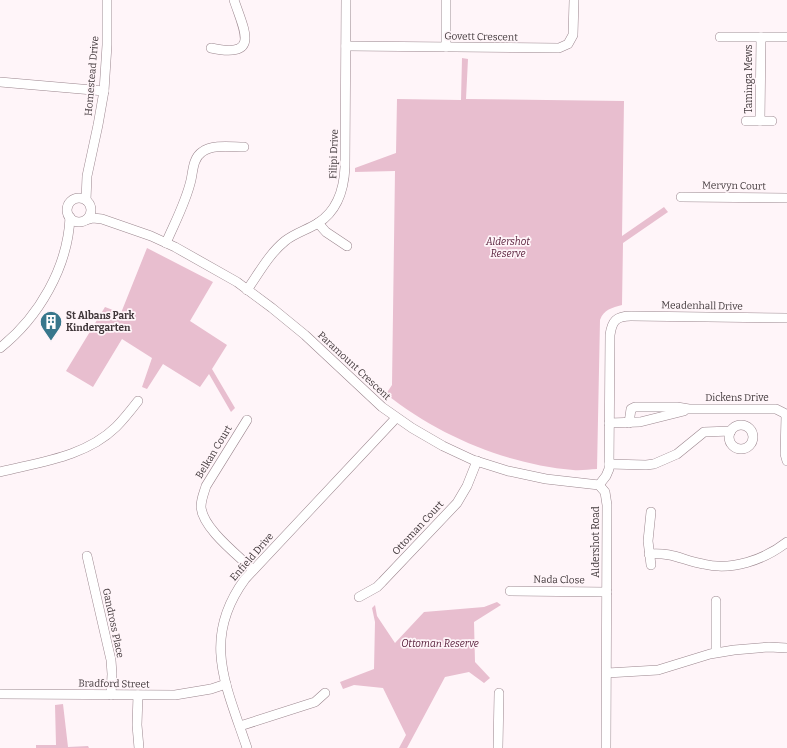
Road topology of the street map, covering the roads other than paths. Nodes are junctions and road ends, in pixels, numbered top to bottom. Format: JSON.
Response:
{"nodes":[{"id":1,"x":107,"y":0,"type":"edge"},
{"id":2,"x":234,"y":0,"type":"edge"},
{"id":3,"x":346,"y":0,"type":"edge"},
{"id":4,"x":446,"y":0,"type":"edge"},
{"id":5,"x":574,"y":0,"type":"edge"},
{"id":6,"x":720,"y":37,"type":"dead end"},
{"id":7,"x":761,"y":37,"type":"junction"},
{"id":8,"x":787,"y":37,"type":"edge"},
{"id":9,"x":346,"y":46,"type":"junction"},
{"id":10,"x":446,"y":47,"type":"junction"},
{"id":11,"x":211,"y":48,"type":"dead end"},
{"id":12,"x":0,"y":82,"type":"edge"},
{"id":13,"x":104,"y":90,"type":"junction"},
{"id":14,"x":746,"y":121,"type":"dead end"},
{"id":15,"x":760,"y":121,"type":"junction"},
{"id":16,"x":772,"y":121,"type":"dead end"},
{"id":17,"x":244,"y":147,"type":"dead end"},
{"id":18,"x":87,"y":176,"type":"junction"},
{"id":19,"x":681,"y":197,"type":"dead end"},
{"id":20,"x":787,"y":198,"type":"edge"},
{"id":21,"x":74,"y":199,"type":"junction"},
{"id":22,"x":88,"y":204,"type":"junction"},
{"id":23,"x":70,"y":217,"type":"junction"},
{"id":24,"x":84,"y":221,"type":"junction"},
{"id":25,"x":112,"y":222,"type":"junction"},
{"id":26,"x":318,"y":223,"type":"junction"},
{"id":27,"x":67,"y":241,"type":"junction"},
{"id":28,"x":166,"y":243,"type":"junction"},
{"id":29,"x":347,"y":246,"type":"dead end"},
{"id":30,"x":248,"y":290,"type":"junction"},
{"id":31,"x":787,"y":318,"type":"edge"},
{"id":32,"x":0,"y":348,"type":"edge"},
{"id":33,"x":138,"y":402,"type":"dead end"},
{"id":34,"x":662,"y":412,"type":"junction"},
{"id":35,"x":396,"y":418,"type":"junction"},
{"id":36,"x":246,"y":420,"type":"dead end"},
{"id":37,"x":609,"y":423,"type":"junction"},
{"id":38,"x":629,"y":423,"type":"junction"},
{"id":39,"x":731,"y":431,"type":"dead end"},
{"id":40,"x":477,"y":461,"type":"junction"},
{"id":41,"x":787,"y":461,"type":"edge"},
{"id":42,"x":609,"y":464,"type":"junction"},
{"id":43,"x":0,"y":472,"type":"edge"},
{"id":44,"x":599,"y":485,"type":"junction"},
{"id":45,"x":651,"y":512,"type":"dead end"},
{"id":46,"x":787,"y":542,"type":"edge"},
{"id":47,"x":649,"y":554,"type":"junction"},
{"id":48,"x":87,"y":556,"type":"dead end"},
{"id":49,"x":651,"y":566,"type":"dead end"},
{"id":50,"x":254,"y":570,"type":"junction"},
{"id":51,"x":510,"y":591,"type":"dead end"},
{"id":52,"x":607,"y":592,"type":"junction"},
{"id":53,"x":359,"y":597,"type":"dead end"},
{"id":54,"x":716,"y":601,"type":"dead end"},
{"id":55,"x":787,"y":648,"type":"edge"},
{"id":56,"x":716,"y":652,"type":"junction"},
{"id":57,"x":607,"y":673,"type":"junction"},
{"id":58,"x":226,"y":684,"type":"junction"},
{"id":59,"x":325,"y":693,"type":"dead end"},
{"id":60,"x":498,"y":693,"type":"dead end"},
{"id":61,"x":0,"y":694,"type":"edge"},
{"id":62,"x":111,"y":695,"type":"junction"},
{"id":63,"x":138,"y":695,"type":"junction"},
{"id":64,"x":240,"y":726,"type":"junction"},
{"id":65,"x":139,"y":748,"type":"edge"},
{"id":66,"x":247,"y":748,"type":"edge"},
{"id":67,"x":498,"y":748,"type":"edge"},
{"id":68,"x":606,"y":748,"type":"edge"}],
"edges":[{"from":1,"to":13,"type":"street","name":"Homestead Drive"},
{"from":2,"to":11,"type":"street"},
{"from":3,"to":9,"type":"street","name":"Filipi Drive"},
{"from":4,"to":10,"type":"street"},
{"from":5,"to":10,"type":"street","name":"Govett Crescent"},
{"from":6,"to":7,"type":"street"},
{"from":7,"to":8,"type":"street"},
{"from":7,"to":15,"type":"street","name":"Taminga Mews"},
{"from":9,"to":10,"type":"street","name":"Govett Crescent"},
{"from":9,"to":26,"type":"street","name":"Filipi Drive"},
{"from":12,"to":13,"type":"street"},
{"from":13,"to":18,"type":"street","name":"Homestead Drive"},
{"from":14,"to":15,"type":"street","name":"Taminga Mews"},
{"from":15,"to":16,"type":"street","name":"Taminga Mews"},
{"from":17,"to":28,"type":"street"},
{"from":18,"to":21,"type":"street","name":"Homestead Drive"},
{"from":18,"to":22,"type":"street","name":"Homestead Drive"},
{"from":19,"to":20,"type":"street","name":"Mervyn Court"},
{"from":21,"to":22,"type":"street"},
{"from":21,"to":23,"type":"street"},
{"from":22,"to":24,"type":"street"},
{"from":22,"to":25,"type":"street","name":"Paramount Crescent"},
{"from":23,"to":24,"type":"street"},
{"from":23,"to":27,"type":"street"},
{"from":24,"to":25,"type":"street","name":"Paramount Crescent"},
{"from":24,"to":27,"type":"street"},
{"from":25,"to":28,"type":"street","name":"Paramount Crescent"},
{"from":26,"to":29,"type":"street"},
{"from":26,"to":30,"type":"street","name":"Filipi Drive"},
{"from":27,"to":32,"type":"street"},
{"from":28,"to":30,"type":"street","name":"Paramount Crescent"},
{"from":30,"to":35,"type":"street","name":"Paramount Crescent"},
{"from":31,"to":37,"type":"street","name":"Meadenhall Drive"},
{"from":33,"to":43,"type":"street"},
{"from":34,"to":38,"type":"street","name":"Dickens Drive"},
{"from":34,"to":38,"type":"street","name":"Dickens Drive"},
{"from":34,"to":41,"type":"street","name":"Dickens Drive"},
{"from":35,"to":40,"type":"street","name":"Paramount Crescent"},
{"from":35,"to":50,"type":"street","name":"Enfield Drive"},
{"from":36,"to":50,"type":"street","name":"Belkan Court"},
{"from":37,"to":38,"type":"street","name":"Dickens Drive"},
{"from":37,"to":42,"type":"street"},
{"from":39,"to":42,"type":"street"},
{"from":40,"to":44,"type":"street","name":"Paramount Crescent"},
{"from":40,"to":53,"type":"street","name":"Ottoman Court"},
{"from":42,"to":44,"type":"street"},
{"from":44,"to":52,"type":"street","name":"Aldershot Road"},
{"from":45,"to":47,"type":"street"},
{"from":46,"to":47,"type":"street"},
{"from":47,"to":49,"type":"street"},
{"from":48,"to":62,"type":"street","name":"Gandross Place"},
{"from":50,"to":58,"type":"street","name":"Enfield Drive"},
{"from":51,"to":52,"type":"street","name":"Nada Close"},
{"from":52,"to":57,"type":"street","name":"Aldershot Road"},
{"from":54,"to":56,"type":"street"},
{"from":55,"to":56,"type":"street"},
{"from":56,"to":57,"type":"street"},
{"from":57,"to":68,"type":"street","name":"Aldershot Road"},
{"from":58,"to":63,"type":"street","name":"Bradford Street"},
{"from":58,"to":64,"type":"street","name":"Enfield Drive"},
{"from":59,"to":64,"type":"street"},
{"from":60,"to":67,"type":"street"},
{"from":61,"to":62,"type":"street","name":"Bradford Street"},
{"from":62,"to":63,"type":"street","name":"Bradford Street"},
{"from":63,"to":65,"type":"street"},
{"from":64,"to":66,"type":"street","name":"Enfield Drive"}]}
